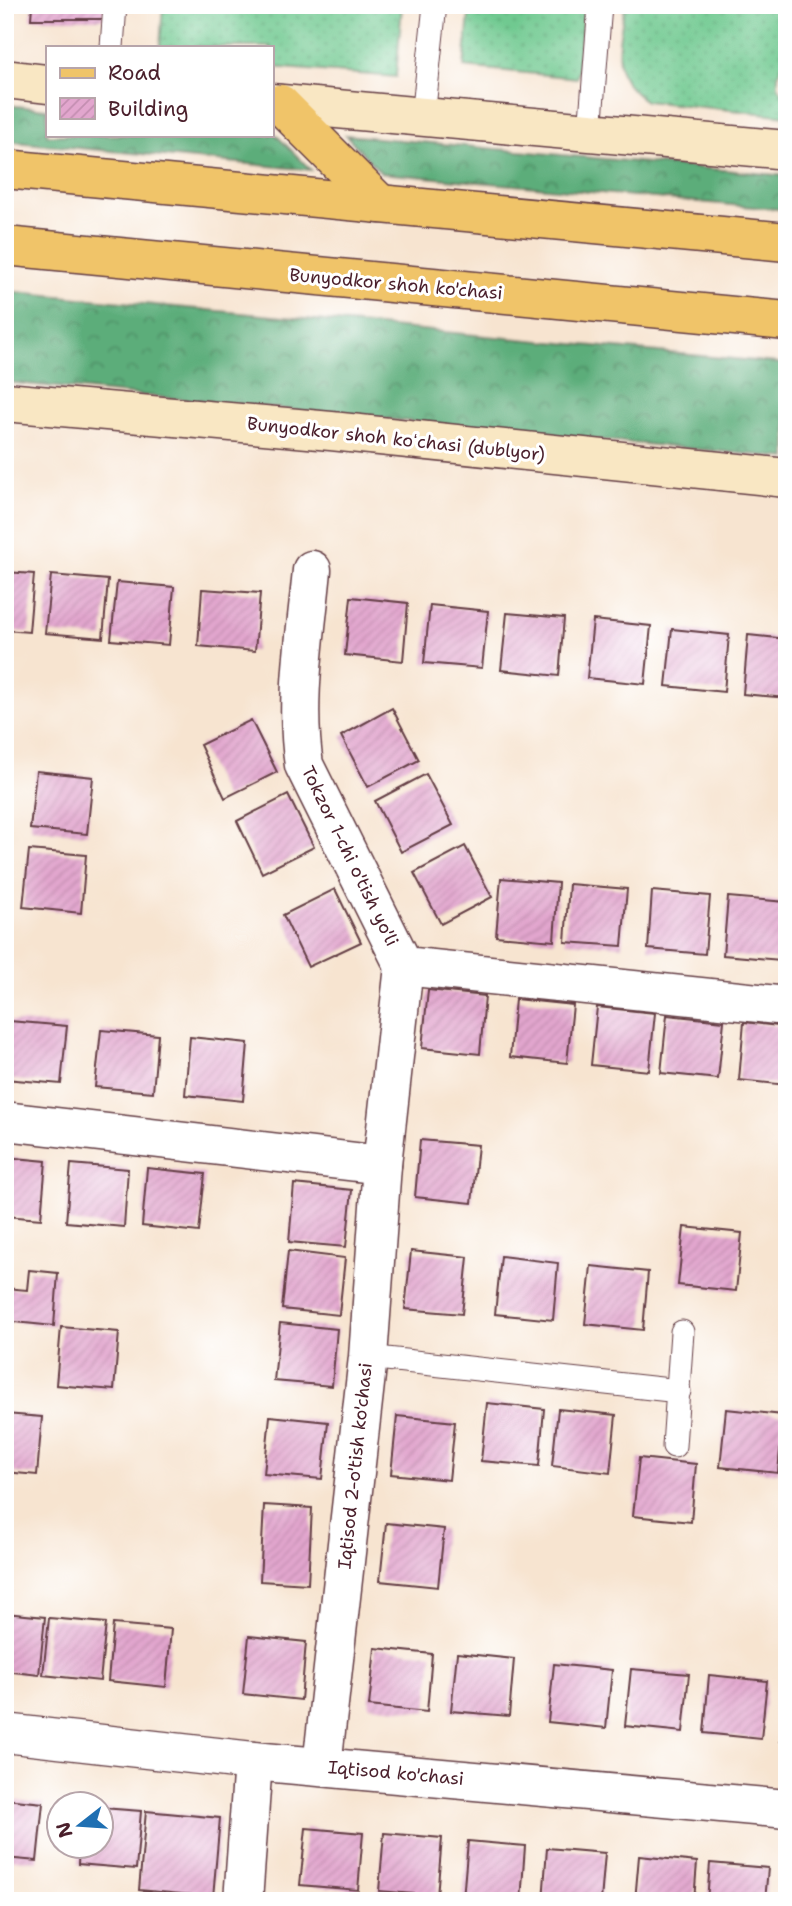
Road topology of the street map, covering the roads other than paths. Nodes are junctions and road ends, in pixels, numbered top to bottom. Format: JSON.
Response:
{"nodes":[{"id":1,"x":115,"y":5,"type":"edge"},
{"id":2,"x":435,"y":5,"type":"edge"},
{"id":3,"x":600,"y":5,"type":"edge"},
{"id":4,"x":112,"y":46,"type":"edge"},
{"id":5,"x":5,"y":79,"type":"edge"},
{"id":6,"x":46,"y":84,"type":"edge"},
{"id":7,"x":276,"y":104,"type":"edge"},
{"id":8,"x":423,"y":117,"type":"junction"},
{"id":9,"x":590,"y":132,"type":"junction"},
{"id":10,"x":787,"y":150,"type":"edge"},
{"id":11,"x":5,"y":169,"type":"edge"},
{"id":12,"x":380,"y":204,"type":"junction"},
{"id":13,"x":787,"y":242,"type":"edge"},
{"id":14,"x":5,"y":246,"type":"edge"},
{"id":15,"x":787,"y":321,"type":"edge"},
{"id":16,"x":5,"y":402,"type":"edge"},
{"id":17,"x":787,"y":478,"type":"edge"},
{"id":18,"x":312,"y":570,"type":"dead end"},
{"id":19,"x":404,"y":966,"type":"junction"},
{"id":20,"x":787,"y":1006,"type":"edge"},
{"id":21,"x":5,"y":1121,"type":"edge"},
{"id":22,"x":382,"y":1165,"type":"junction"},
{"id":23,"x":682,"y":1332,"type":"dead end"},
{"id":24,"x":368,"y":1357,"type":"junction"},
{"id":25,"x":679,"y":1391,"type":"junction"},
{"id":26,"x":674,"y":1446,"type":"dead end"},
{"id":27,"x":5,"y":1733,"type":"edge"},
{"id":28,"x":253,"y":1761,"type":"junction"},
{"id":29,"x":322,"y":1766,"type":"junction"},
{"id":30,"x":787,"y":1809,"type":"edge"},
{"id":31,"x":243,"y":1901,"type":"edge"}],
"edges":[{"from":1,"to":4,"type":"lane"},
{"from":2,"to":8,"type":"lane"},
{"from":3,"to":9,"type":"lane"},
{"from":5,"to":6,"type":"street"},
{"from":7,"to":8,"type":"street"},
{"from":7,"to":12,"type":"main road"},
{"from":8,"to":9,"type":"street"},
{"from":9,"to":10,"type":"street"},
{"from":11,"to":12,"type":"main road"},
{"from":12,"to":13,"type":"main road"},
{"from":14,"to":15,"type":"main road","name":"Bunyodkor shoh ko'chasi"},
{"from":16,"to":17,"type":"street","name":"Bunyodkor shoh koʻchasi (dublyor)"},
{"from":18,"to":19,"type":"street","name":"Tokzor 1-chi o'tish yo'li"},
{"from":19,"to":20,"type":"street","name":"Tokzor 1-chi o'tish yo'li"},
{"from":19,"to":22,"type":"street","name":"Iqtisod 2-o'tish ko'chasi"},
{"from":21,"to":22,"type":"street"},
{"from":22,"to":24,"type":"street","name":"Iqtisod 2-o'tish ko'chasi"},
{"from":23,"to":25,"type":"lane"},
{"from":24,"to":25,"type":"lane"},
{"from":24,"to":29,"type":"street","name":"Iqtisod 2-o'tish ko'chasi"},
{"from":25,"to":26,"type":"lane"},
{"from":27,"to":28,"type":"street","name":"Iqtisod ko'chasi"},
{"from":28,"to":29,"type":"street","name":"Iqtisod ko'chasi"},
{"from":28,"to":31,"type":"street"},
{"from":29,"to":30,"type":"street","name":"Iqtisod ko'chasi"}]}
